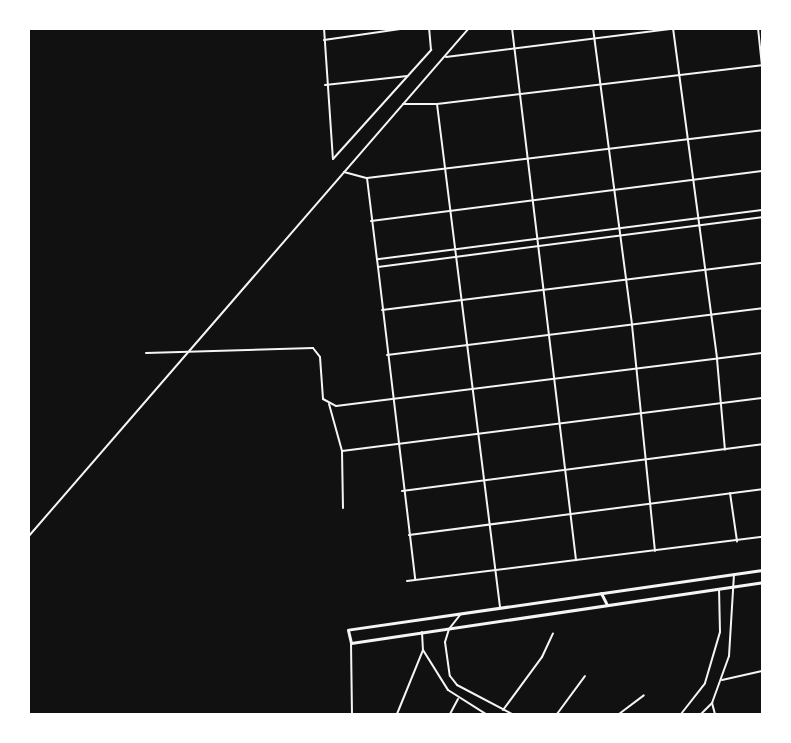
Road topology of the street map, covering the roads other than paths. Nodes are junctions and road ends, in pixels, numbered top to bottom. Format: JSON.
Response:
{"nodes":[{"id":1,"x":324,"y":28,"type":"edge"},
{"id":2,"x":407,"y":28,"type":"edge"},
{"id":3,"x":429,"y":28,"type":"edge"},
{"id":4,"x":469,"y":28,"type":"edge"},
{"id":5,"x":512,"y":28,"type":"edge"},
{"id":6,"x":593,"y":28,"type":"edge"},
{"id":7,"x":678,"y":28,"type":"edge"},
{"id":8,"x":758,"y":28,"type":"edge"},
{"id":9,"x":674,"y":29,"type":"edge"},
{"id":10,"x":594,"y":39,"type":"junction"},
{"id":11,"x":324,"y":40,"type":"junction"},
{"id":12,"x":514,"y":47,"type":"junction"},
{"id":13,"x":446,"y":57,"type":"junction"},
{"id":14,"x":762,"y":66,"type":"edge"},
{"id":15,"x":679,"y":73,"type":"junction"},
{"id":16,"x":408,"y":76,"type":"junction"},
{"id":17,"x":599,"y":83,"type":"junction"},
{"id":18,"x":325,"y":86,"type":"junction"},
{"id":19,"x":520,"y":93,"type":"junction"},
{"id":20,"x":403,"y":104,"type":"junction"},
{"id":21,"x":437,"y":104,"type":"junction"},
{"id":22,"x":762,"y":130,"type":"edge"},
{"id":23,"x":688,"y":137,"type":"junction"},
{"id":24,"x":608,"y":149,"type":"junction"},
{"id":25,"x":528,"y":160,"type":"junction"},
{"id":26,"x":444,"y":169,"type":"junction"},
{"id":27,"x":762,"y":171,"type":"edge"},
{"id":28,"x":344,"y":172,"type":"junction"},
{"id":29,"x":367,"y":178,"type":"junction"},
{"id":30,"x":693,"y":178,"type":"junction"},
{"id":31,"x":614,"y":189,"type":"junction"},
{"id":32,"x":534,"y":199,"type":"junction"},
{"id":33,"x":451,"y":209,"type":"junction"},
{"id":34,"x":762,"y":210,"type":"edge"},
{"id":35,"x":762,"y":217,"type":"edge"},
{"id":36,"x":699,"y":218,"type":"junction"},
{"id":37,"x":371,"y":221,"type":"junction"},
{"id":38,"x":700,"y":224,"type":"junction"},
{"id":39,"x":620,"y":228,"type":"junction"},
{"id":40,"x":620,"y":235,"type":"junction"},
{"id":41,"x":538,"y":238,"type":"junction"},
{"id":42,"x":539,"y":246,"type":"junction"},
{"id":43,"x":456,"y":249,"type":"junction"},
{"id":44,"x":456,"y":256,"type":"junction"},
{"id":45,"x":376,"y":259,"type":"junction"},
{"id":46,"x":762,"y":262,"type":"edge"},
{"id":47,"x":378,"y":267,"type":"junction"},
{"id":48,"x":705,"y":269,"type":"junction"},
{"id":49,"x":626,"y":280,"type":"junction"},
{"id":50,"x":544,"y":291,"type":"junction"},
{"id":51,"x":462,"y":301,"type":"junction"},
{"id":52,"x":762,"y":308,"type":"edge"},
{"id":53,"x":382,"y":310,"type":"junction"},
{"id":54,"x":711,"y":314,"type":"junction"},
{"id":55,"x":632,"y":325,"type":"junction"},
{"id":56,"x":549,"y":336,"type":"junction"},
{"id":57,"x":468,"y":345,"type":"junction"},
{"id":58,"x":190,"y":350,"type":"junction"},
{"id":59,"x":146,"y":352,"type":"dead end"},
{"id":60,"x":762,"y":352,"type":"edge"},
{"id":61,"x":387,"y":355,"type":"junction"},
{"id":62,"x":717,"y":359,"type":"junction"},
{"id":63,"x":636,"y":371,"type":"junction"},
{"id":64,"x":555,"y":381,"type":"junction"},
{"id":65,"x":473,"y":391,"type":"junction"},
{"id":66,"x":762,"y":398,"type":"edge"},
{"id":67,"x":392,"y":401,"type":"junction"},
{"id":68,"x":329,"y":404,"type":"junction"},
{"id":69,"x":722,"y":404,"type":"junction"},
{"id":70,"x":641,"y":414,"type":"junction"},
{"id":71,"x":560,"y":424,"type":"junction"},
{"id":72,"x":477,"y":435,"type":"junction"},
{"id":73,"x":762,"y":444,"type":"edge"},
{"id":74,"x":397,"y":445,"type":"junction"},
{"id":75,"x":725,"y":450,"type":"junction"},
{"id":76,"x":342,"y":451,"type":"junction"},
{"id":77,"x":646,"y":460,"type":"junction"},
{"id":78,"x":565,"y":470,"type":"junction"},
{"id":79,"x":483,"y":481,"type":"junction"},
{"id":80,"x":762,"y":489,"type":"edge"},
{"id":81,"x":402,"y":491,"type":"junction"},
{"id":82,"x":730,"y":493,"type":"junction"},
{"id":83,"x":651,"y":504,"type":"junction"},
{"id":84,"x":343,"y":508,"type":"dead end"},
{"id":85,"x":570,"y":515,"type":"junction"},
{"id":86,"x":489,"y":524,"type":"junction"},
{"id":87,"x":409,"y":535,"type":"junction"},
{"id":88,"x":28,"y":537,"type":"edge"},
{"id":89,"x":762,"y":537,"type":"edge"},
{"id":90,"x":737,"y":541,"type":"junction"},
{"id":91,"x":656,"y":551,"type":"junction"},
{"id":92,"x":576,"y":560,"type":"junction"},
{"id":93,"x":495,"y":570,"type":"junction"},
{"id":94,"x":762,"y":570,"type":"edge"},
{"id":95,"x":734,"y":574,"type":"junction"},
{"id":96,"x":415,"y":579,"type":"junction"},
{"id":97,"x":407,"y":580,"type":"dead end"},
{"id":98,"x":762,"y":582,"type":"edge"},
{"id":99,"x":731,"y":587,"type":"junction"},
{"id":100,"x":719,"y":589,"type":"junction"},
{"id":101,"x":601,"y":593,"type":"junction"},
{"id":102,"x":607,"y":605,"type":"junction"},
{"id":103,"x":500,"y":609,"type":"junction"},
{"id":104,"x":460,"y":615,"type":"junction"},
{"id":105,"x":449,"y":629,"type":"junction"},
{"id":106,"x":422,"y":633,"type":"junction"},
{"id":107,"x":554,"y":633,"type":"dead end"},
{"id":108,"x":351,"y":643,"type":"junction"},
{"id":109,"x":423,"y":650,"type":"junction"},
{"id":110,"x":762,"y":671,"type":"edge"},
{"id":111,"x":585,"y":676,"type":"dead end"},
{"id":112,"x":722,"y":680,"type":"junction"},
{"id":113,"x":644,"y":695,"type":"dead end"},
{"id":114,"x":458,"y":699,"type":"junction"},
{"id":115,"x":711,"y":703,"type":"junction"},
{"id":116,"x":504,"y":710,"type":"junction"},
{"id":117,"x":352,"y":714,"type":"edge"},
{"id":118,"x":396,"y":714,"type":"edge"},
{"id":119,"x":450,"y":714,"type":"edge"},
{"id":120,"x":486,"y":714,"type":"edge"},
{"id":121,"x":512,"y":714,"type":"edge"},
{"id":122,"x":557,"y":714,"type":"edge"},
{"id":123,"x":619,"y":714,"type":"edge"},
{"id":124,"x":681,"y":714,"type":"edge"},
{"id":125,"x":701,"y":714,"type":"edge"},
{"id":126,"x":715,"y":714,"type":"edge"}],
"edges":[{"from":1,"to":11,"type":"street"},
{"from":2,"to":11,"type":"street"},
{"from":3,"to":16,"type":"street"},
{"from":4,"to":13,"type":"street"},
{"from":5,"to":12,"type":"street"},
{"from":6,"to":10,"type":"street"},
{"from":7,"to":9,"type":"street"},
{"from":8,"to":14,"type":"street"},
{"from":9,"to":10,"type":"street"},
{"from":9,"to":15,"type":"street"},
{"from":10,"to":12,"type":"street"},
{"from":10,"to":17,"type":"street"},
{"from":11,"to":18,"type":"street"},
{"from":12,"to":13,"type":"street"},
{"from":12,"to":19,"type":"street"},
{"from":13,"to":20,"type":"street"},
{"from":14,"to":15,"type":"street"},
{"from":15,"to":17,"type":"street"},
{"from":15,"to":23,"type":"street"},
{"from":16,"to":18,"type":"street"},
{"from":16,"to":18,"type":"street"},
{"from":17,"to":19,"type":"street"},
{"from":17,"to":24,"type":"street"},
{"from":19,"to":21,"type":"street"},
{"from":19,"to":25,"type":"street"},
{"from":20,"to":21,"type":"street"},
{"from":20,"to":28,"type":"street"},
{"from":21,"to":26,"type":"street"},
{"from":22,"to":23,"type":"street"},
{"from":23,"to":24,"type":"street"},
{"from":23,"to":30,"type":"street"},
{"from":24,"to":25,"type":"street"},
{"from":24,"to":31,"type":"street"},
{"from":25,"to":26,"type":"street"},
{"from":25,"to":32,"type":"street"},
{"from":26,"to":29,"type":"street"},
{"from":26,"to":33,"type":"street"},
{"from":27,"to":30,"type":"street"},
{"from":28,"to":29,"type":"street"},
{"from":28,"to":58,"type":"street"},
{"from":29,"to":37,"type":"street"},
{"from":30,"to":31,"type":"street"},
{"from":30,"to":36,"type":"street"},
{"from":31,"to":32,"type":"street"},
{"from":31,"to":39,"type":"street"},
{"from":32,"to":33,"type":"street"},
{"from":32,"to":41,"type":"street"},
{"from":33,"to":37,"type":"street"},
{"from":33,"to":43,"type":"street"},
{"from":34,"to":36,"type":"street"},
{"from":35,"to":38,"type":"street"},
{"from":36,"to":38,"type":"street"},
{"from":36,"to":39,"type":"street"},
{"from":37,"to":45,"type":"street"},
{"from":38,"to":40,"type":"street"},
{"from":38,"to":48,"type":"street"},
{"from":39,"to":40,"type":"street"},
{"from":39,"to":41,"type":"street"},
{"from":40,"to":42,"type":"street"},
{"from":40,"to":49,"type":"street"},
{"from":41,"to":42,"type":"street"},
{"from":41,"to":43,"type":"street"},
{"from":42,"to":44,"type":"street"},
{"from":42,"to":50,"type":"street"},
{"from":43,"to":44,"type":"street"},
{"from":43,"to":45,"type":"street"},
{"from":44,"to":47,"type":"street"},
{"from":44,"to":51,"type":"street"},
{"from":45,"to":47,"type":"street"},
{"from":46,"to":48,"type":"street"},
{"from":47,"to":53,"type":"street"},
{"from":48,"to":49,"type":"street"},
{"from":48,"to":54,"type":"street"},
{"from":49,"to":50,"type":"street"},
{"from":49,"to":55,"type":"street"},
{"from":50,"to":51,"type":"street"},
{"from":50,"to":56,"type":"street"},
{"from":51,"to":53,"type":"street"},
{"from":51,"to":57,"type":"street"},
{"from":52,"to":54,"type":"street"},
{"from":53,"to":61,"type":"street"},
{"from":54,"to":55,"type":"street"},
{"from":54,"to":62,"type":"street"},
{"from":55,"to":56,"type":"street"},
{"from":55,"to":63,"type":"street"},
{"from":56,"to":57,"type":"street"},
{"from":56,"to":64,"type":"street"},
{"from":57,"to":61,"type":"street"},
{"from":57,"to":65,"type":"street"},
{"from":58,"to":59,"type":"street"},
{"from":58,"to":68,"type":"street"},
{"from":58,"to":88,"type":"street"},
{"from":60,"to":62,"type":"street"},
{"from":61,"to":67,"type":"street"},
{"from":62,"to":63,"type":"street"},
{"from":62,"to":69,"type":"street"},
{"from":63,"to":64,"type":"street"},
{"from":63,"to":70,"type":"street"},
{"from":64,"to":65,"type":"street"},
{"from":64,"to":71,"type":"street"},
{"from":65,"to":67,"type":"street"},
{"from":65,"to":72,"type":"street"},
{"from":66,"to":69,"type":"street"},
{"from":67,"to":68,"type":"street"},
{"from":67,"to":74,"type":"street"},
{"from":68,"to":76,"type":"street"},
{"from":69,"to":70,"type":"street"},
{"from":69,"to":75,"type":"street"},
{"from":70,"to":71,"type":"street"},
{"from":70,"to":77,"type":"street"},
{"from":71,"to":72,"type":"street"},
{"from":71,"to":78,"type":"street"},
{"from":72,"to":74,"type":"street"},
{"from":72,"to":79,"type":"street"},
{"from":73,"to":75,"type":"street"},
{"from":74,"to":76,"type":"street"},
{"from":74,"to":81,"type":"street"},
{"from":75,"to":77,"type":"street"},
{"from":76,"to":84,"type":"street"},
{"from":77,"to":78,"type":"street"},
{"from":77,"to":83,"type":"street"},
{"from":78,"to":79,"type":"street"},
{"from":78,"to":85,"type":"street"},
{"from":79,"to":81,"type":"street"},
{"from":79,"to":86,"type":"street"},
{"from":80,"to":82,"type":"street"},
{"from":81,"to":87,"type":"street"},
{"from":82,"to":83,"type":"street"},
{"from":82,"to":90,"type":"street"},
{"from":83,"to":85,"type":"street"},
{"from":83,"to":91,"type":"street"},
{"from":85,"to":86,"type":"street"},
{"from":85,"to":92,"type":"street"},
{"from":86,"to":87,"type":"street"},
{"from":86,"to":93,"type":"street"},
{"from":87,"to":96,"type":"street"},
{"from":89,"to":90,"type":"street"},
{"from":90,"to":91,"type":"street"},
{"from":91,"to":92,"type":"street"},
{"from":92,"to":93,"type":"street"},
{"from":93,"to":96,"type":"street"},
{"from":93,"to":103,"type":"street"},
{"from":94,"to":95,"type":"main road"},
{"from":95,"to":99,"type":"street"},
{"from":95,"to":101,"type":"main road"},
{"from":96,"to":97,"type":"street"},
{"from":98,"to":99,"type":"main road"},
{"from":99,"to":100,"type":"main road"},
{"from":99,"to":112,"type":"street"},
{"from":100,"to":102,"type":"main road"},
{"from":100,"to":124,"type":"street"},
{"from":101,"to":102,"type":"main road"},
{"from":101,"to":103,"type":"main road"},
{"from":102,"to":105,"type":"main road"},
{"from":103,"to":104,"type":"main road"},
{"from":104,"to":105,"type":"street"},
{"from":104,"to":108,"type":"main road"},
{"from":105,"to":106,"type":"main road"},
{"from":105,"to":116,"type":"street"},
{"from":106,"to":108,"type":"main road"},
{"from":106,"to":109,"type":"street"},
{"from":107,"to":116,"type":"street"},
{"from":108,"to":117,"type":"street"},
{"from":109,"to":114,"type":"street"},
{"from":109,"to":118,"type":"street"},
{"from":110,"to":112,"type":"street"},
{"from":111,"to":122,"type":"street"},
{"from":112,"to":115,"type":"street"},
{"from":113,"to":123,"type":"street"},
{"from":114,"to":119,"type":"street"},
{"from":114,"to":120,"type":"street"},
{"from":115,"to":125,"type":"street"},
{"from":115,"to":126,"type":"street"},
{"from":116,"to":121,"type":"street"}]}
